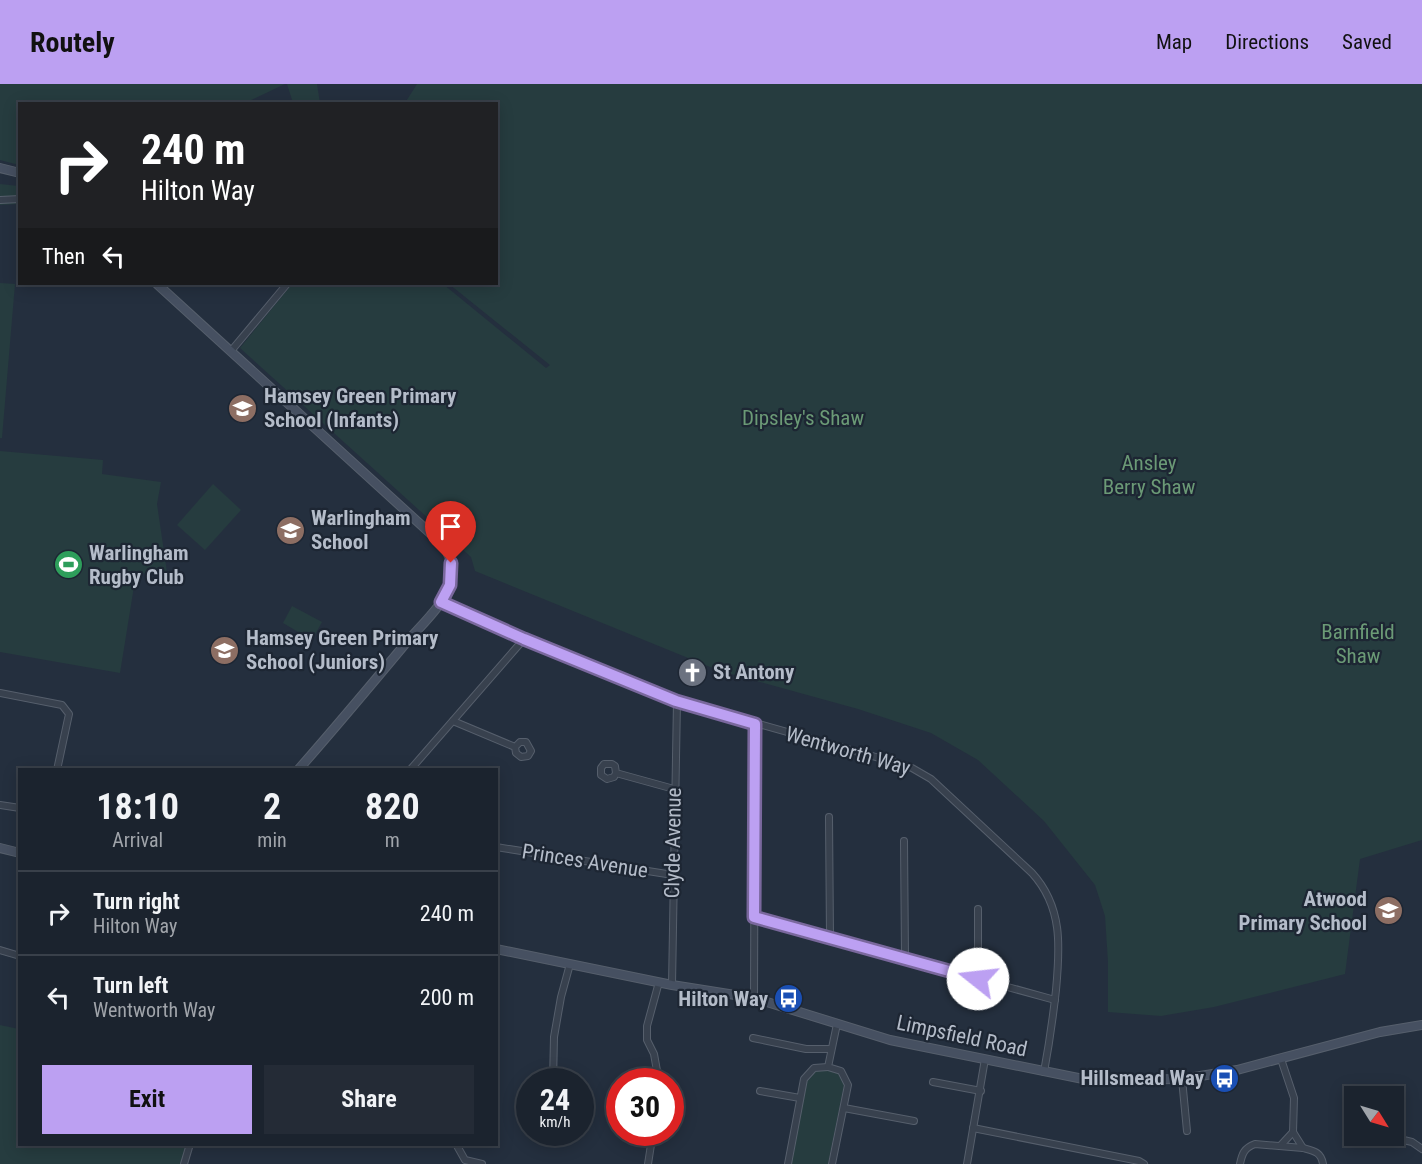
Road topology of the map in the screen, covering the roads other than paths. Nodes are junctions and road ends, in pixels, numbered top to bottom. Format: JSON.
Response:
{"nodes":[{"id":1,"x":0,"y":168,"type":"edge"},
{"id":2,"x":18,"y":172,"type":"edge"},
{"id":3,"x":18,"y":199,"type":"edge"},
{"id":4,"x":0,"y":200,"type":"edge"},
{"id":5,"x":158,"y":285,"type":"edge"},
{"id":6,"x":277,"y":285,"type":"edge"},
{"id":7,"x":285,"y":285,"type":"edge"},
{"id":8,"x":280,"y":291,"type":"junction"},
{"id":9,"x":231,"y":351,"type":"junction"},
{"id":10,"x":441,"y":602,"type":"junction"},
{"id":11,"x":524,"y":639,"type":"junction"},
{"id":12,"x":0,"y":693,"type":"edge"},
{"id":13,"x":676,"y":701,"type":"junction"},
{"id":14,"x":453,"y":721,"type":"junction"},
{"id":15,"x":755,"y":724,"type":"junction"},
{"id":16,"x":515,"y":747,"type":"dead end"},
{"id":17,"x":57,"y":768,"type":"edge"},
{"id":18,"x":300,"y":768,"type":"edge"},
{"id":19,"x":412,"y":768,"type":"edge"},
{"id":20,"x":616,"y":773,"type":"dead end"},
{"id":21,"x":674,"y":789,"type":"junction"},
{"id":22,"x":0,"y":806,"type":"edge"},
{"id":23,"x":18,"y":808,"type":"edge"},
{"id":24,"x":830,"y":817,"type":"dead end"},
{"id":25,"x":904,"y":842,"type":"dead end"},
{"id":26,"x":498,"y":847,"type":"edge"},
{"id":27,"x":0,"y":848,"type":"edge"},
{"id":28,"x":18,"y":852,"type":"edge"},
{"id":29,"x":673,"y":875,"type":"junction"},
{"id":30,"x":978,"y":909,"type":"dead end"},
{"id":31,"x":754,"y":917,"type":"junction"},
{"id":32,"x":830,"y":938,"type":"junction"},
{"id":33,"x":498,"y":949,"type":"edge"},
{"id":34,"x":0,"y":950,"type":"edge"},
{"id":35,"x":18,"y":955,"type":"edge"},
{"id":36,"x":904,"y":958,"type":"junction"},
{"id":37,"x":570,"y":964,"type":"junction"},
{"id":38,"x":978,"y":979,"type":"junction"},
{"id":39,"x":659,"y":982,"type":"junction"},
{"id":40,"x":672,"y":985,"type":"junction"},
{"id":41,"x":754,"y":998,"type":"junction"},
{"id":42,"x":1055,"y":1000,"type":"junction"},
{"id":43,"x":837,"y":1024,"type":"junction"},
{"id":44,"x":1422,"y":1025,"type":"edge"},
{"id":45,"x":758,"y":1036,"type":"dead end"},
{"id":46,"x":831,"y":1049,"type":"junction"},
{"id":47,"x":985,"y":1059,"type":"junction"},
{"id":48,"x":1281,"y":1059,"type":"junction"},
{"id":49,"x":828,"y":1066,"type":"junction"},
{"id":50,"x":553,"y":1068,"type":"edge"},
{"id":51,"x":656,"y":1068,"type":"edge"},
{"id":52,"x":1044,"y":1072,"type":"junction"},
{"id":53,"x":1182,"y":1079,"type":"junction"},
{"id":54,"x":933,"y":1082,"type":"dead end"},
{"id":55,"x":760,"y":1091,"type":"dead end"},
{"id":56,"x":981,"y":1091,"type":"junction"},
{"id":57,"x":800,"y":1098,"type":"junction"},
{"id":58,"x":844,"y":1108,"type":"junction"},
{"id":59,"x":914,"y":1121,"type":"dead end"},
{"id":60,"x":973,"y":1128,"type":"junction"},
{"id":61,"x":1187,"y":1131,"type":"dead end"},
{"id":62,"x":1293,"y":1132,"type":"junction"},
{"id":63,"x":1404,"y":1140,"type":"edge"},
{"id":64,"x":1281,"y":1145,"type":"junction"},
{"id":65,"x":189,"y":1146,"type":"edge"},
{"id":66,"x":457,"y":1146,"type":"edge"},
{"id":67,"x":651,"y":1146,"type":"edge"},
{"id":68,"x":1303,"y":1148,"type":"junction"},
{"id":69,"x":1422,"y":1149,"type":"edge"},
{"id":70,"x":1323,"y":1163,"type":"edge"},
{"id":71,"x":184,"y":1164,"type":"edge"},
{"id":72,"x":482,"y":1164,"type":"edge"},
{"id":73,"x":648,"y":1164,"type":"edge"},
{"id":74,"x":788,"y":1164,"type":"edge"},
{"id":75,"x":832,"y":1164,"type":"edge"},
{"id":76,"x":967,"y":1164,"type":"edge"},
{"id":77,"x":1144,"y":1164,"type":"edge"},
{"id":78,"x":1239,"y":1164,"type":"edge"}],
"edges":[{"from":1,"to":2,"type":"main road"},
{"from":3,"to":4,"type":"street"},
{"from":5,"to":9,"type":"main road"},
{"from":6,"to":8,"type":"street"},
{"from":7,"to":8,"type":"street"},
{"from":8,"to":9,"type":"street"},
{"from":9,"to":10,"type":"main road"},
{"from":10,"to":11,"type":"street","name":"Wentworth Way"},
{"from":10,"to":18,"type":"main road"},
{"from":11,"to":13,"type":"street","name":"Wentworth Way"},
{"from":11,"to":14,"type":"street"},
{"from":12,"to":17,"type":"street"},
{"from":13,"to":15,"type":"street","name":"Wentworth Way"},
{"from":13,"to":21,"type":"street","name":"Clyde Avenue"},
{"from":14,"to":16,"type":"street"},
{"from":14,"to":19,"type":"street"},
{"from":15,"to":31,"type":"street"},
{"from":15,"to":42,"type":"street","name":"Wentworth Way"},
{"from":20,"to":21,"type":"street"},
{"from":21,"to":29,"type":"street","name":"Clyde Avenue"},
{"from":22,"to":23,"type":"street"},
{"from":24,"to":32,"type":"street"},
{"from":25,"to":36,"type":"street"},
{"from":26,"to":29,"type":"street","name":"Princes Avenue"},
{"from":27,"to":28,"type":"main road"},
{"from":29,"to":40,"type":"street","name":"Clyde Avenue"},
{"from":30,"to":38,"type":"street"},
{"from":31,"to":32,"type":"street"},
{"from":31,"to":41,"type":"street"},
{"from":32,"to":36,"type":"street"},
{"from":33,"to":37,"type":"main road","name":"Limpsfield Road"},
{"from":34,"to":35,"type":"street"},
{"from":36,"to":38,"type":"street"},
{"from":37,"to":39,"type":"main road","name":"Limpsfield Road"},
{"from":37,"to":50,"type":"street"},
{"from":38,"to":42,"type":"street"},
{"from":39,"to":40,"type":"main road","name":"Limpsfield Road"},
{"from":39,"to":51,"type":"street"},
{"from":40,"to":41,"type":"main road","name":"Limpsfield Road"},
{"from":41,"to":43,"type":"main road","name":"Limpsfield Road"},
{"from":42,"to":52,"type":"street","name":"Wentworth Way"},
{"from":43,"to":46,"type":"street"},
{"from":43,"to":47,"type":"main road","name":"Limpsfield Road"},
{"from":44,"to":48,"type":"main road","name":"Limpsfield Road"},
{"from":45,"to":46,"type":"street"},
{"from":46,"to":49,"type":"street"},
{"from":47,"to":52,"type":"main road","name":"Limpsfield Road"},
{"from":47,"to":56,"type":"street"},
{"from":48,"to":53,"type":"main road","name":"Limpsfield Road"},
{"from":48,"to":62,"type":"street"},
{"from":49,"to":57,"type":"street"},
{"from":49,"to":58,"type":"street"},
{"from":52,"to":53,"type":"main road","name":"Limpsfield Road"},
{"from":53,"to":61,"type":"street"},
{"from":54,"to":56,"type":"street"},
{"from":55,"to":57,"type":"street"},
{"from":56,"to":60,"type":"street"},
{"from":57,"to":74,"type":"street"},
{"from":58,"to":59,"type":"street"},
{"from":58,"to":75,"type":"street"},
{"from":60,"to":76,"type":"street"},
{"from":60,"to":77,"type":"street"},
{"from":62,"to":64,"type":"street"},
{"from":62,"to":68,"type":"street"},
{"from":63,"to":69,"type":"street"},
{"from":64,"to":68,"type":"street"},
{"from":64,"to":78,"type":"street"},
{"from":65,"to":71,"type":"street"},
{"from":66,"to":72,"type":"street"},
{"from":67,"to":73,"type":"street"},
{"from":68,"to":70,"type":"street"}]}
